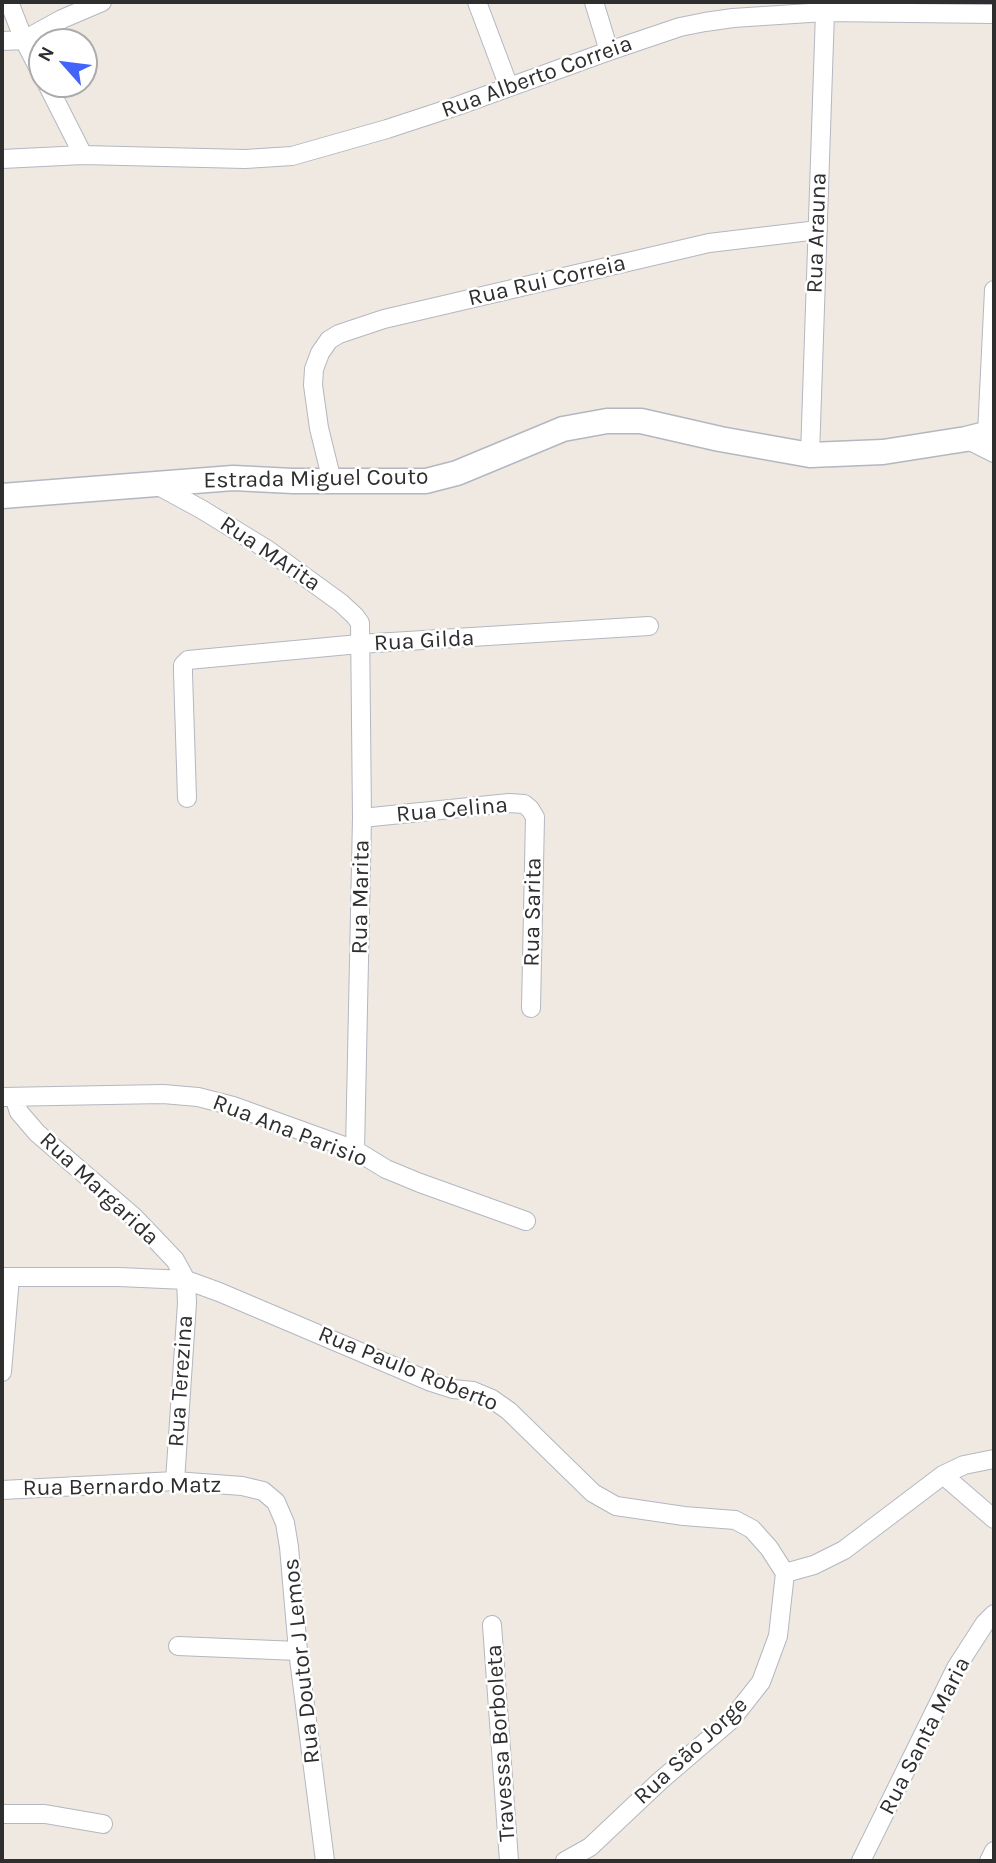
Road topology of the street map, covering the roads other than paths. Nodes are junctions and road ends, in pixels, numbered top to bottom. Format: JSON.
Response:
{"nodes":[{"id":1,"x":9,"y":2,"type":"edge"},
{"id":2,"x":102,"y":2,"type":"edge"},
{"id":3,"x":477,"y":2,"type":"edge"},
{"id":4,"x":594,"y":2,"type":"edge"},
{"id":5,"x":825,"y":12,"type":"junction"},
{"id":6,"x":994,"y":13,"type":"edge"},
{"id":7,"x":24,"y":40,"type":"junction"},
{"id":8,"x":2,"y":41,"type":"edge"},
{"id":9,"x":28,"y":48,"type":"edge"},
{"id":10,"x":609,"y":51,"type":"junction"},
{"id":11,"x":509,"y":87,"type":"junction"},
{"id":12,"x":54,"y":98,"type":"edge"},
{"id":13,"x":83,"y":155,"type":"junction"},
{"id":14,"x":2,"y":159,"type":"edge"},
{"id":15,"x":818,"y":230,"type":"junction"},
{"id":16,"x":994,"y":290,"type":"edge"},
{"id":17,"x":985,"y":439,"type":"edge"},
{"id":18,"x":810,"y":455,"type":"junction"},
{"id":19,"x":332,"y":481,"type":"junction"},
{"id":20,"x":155,"y":484,"type":"junction"},
{"id":21,"x":2,"y":496,"type":"edge"},
{"id":22,"x":649,"y":626,"type":"dead end"},
{"id":23,"x":359,"y":645,"type":"junction"},
{"id":24,"x":187,"y":798,"type":"dead end"},
{"id":25,"x":535,"y":817,"type":"joint"},
{"id":26,"x":362,"y":818,"type":"junction"},
{"id":27,"x":531,"y":1008,"type":"dead end"},
{"id":28,"x":8,"y":1097,"type":"edge"},
{"id":29,"x":355,"y":1150,"type":"junction"},
{"id":30,"x":526,"y":1222,"type":"dead end"},
{"id":31,"x":6,"y":1277,"type":"edge"},
{"id":32,"x":186,"y":1280,"type":"junction"},
{"id":33,"x":2,"y":1372,"type":"edge"},
{"id":34,"x":994,"y":1459,"type":"edge"},
{"id":35,"x":943,"y":1475,"type":"junction"},
{"id":36,"x":175,"y":1481,"type":"junction"},
{"id":37,"x":242,"y":1486,"type":"joint"},
{"id":38,"x":2,"y":1490,"type":"edge"},
{"id":39,"x":994,"y":1519,"type":"edge"},
{"id":40,"x":785,"y":1573,"type":"junction"},
{"id":41,"x":994,"y":1614,"type":"edge"},
{"id":42,"x":492,"y":1625,"type":"dead end"},
{"id":43,"x":178,"y":1646,"type":"dead end"},
{"id":44,"x":298,"y":1651,"type":"junction"},
{"id":45,"x":2,"y":1814,"type":"edge"},
{"id":46,"x":103,"y":1824,"type":"dead end"},
{"id":47,"x":994,"y":1851,"type":"edge"},
{"id":48,"x":325,"y":1861,"type":"edge"},
{"id":49,"x":509,"y":1861,"type":"edge"},
{"id":50,"x":565,"y":1861,"type":"edge"},
{"id":51,"x":861,"y":1861,"type":"edge"},
{"id":52,"x":989,"y":1861,"type":"edge"}],
"edges":[{"from":1,"to":7,"type":"street"},
{"from":2,"to":7,"type":"street"},
{"from":3,"to":11,"type":"street"},
{"from":4,"to":10,"type":"street"},
{"from":5,"to":6,"type":"street","name":"Rua Alberto Correia"},
{"from":5,"to":10,"type":"street","name":"Rua Alberto Correia"},
{"from":5,"to":15,"type":"street","name":"Rua Arauna"},
{"from":7,"to":8,"type":"street"},
{"from":7,"to":9,"type":"street"},
{"from":10,"to":11,"type":"street","name":"Rua Alberto Correia"},
{"from":11,"to":13,"type":"street","name":"Rua Alberto Correia"},
{"from":12,"to":13,"type":"street"},
{"from":13,"to":14,"type":"street","name":"Rua Alberto Correia"},
{"from":15,"to":18,"type":"street","name":"Rua Arauna"},
{"from":15,"to":19,"type":"street","name":"Rua Rui Correia"},
{"from":16,"to":17,"type":"street"},
{"from":17,"to":18,"type":"street","name":"Estrada Miguel Couto"},
{"from":18,"to":19,"type":"street","name":"Estrada Miguel Couto"},
{"from":19,"to":20,"type":"street","name":"Estrada Miguel Couto"},
{"from":20,"to":21,"type":"street","name":"Estrada Miguel Couto"},
{"from":20,"to":23,"type":"street","name":"Rua MArita"},
{"from":22,"to":23,"type":"street","name":"Rua Gilda"},
{"from":23,"to":24,"type":"street","name":"Rua Gilda"},
{"from":23,"to":26,"type":"street","name":"Rua Marita"},
{"from":25,"to":26,"type":"street","name":"Rua Celina"},
{"from":25,"to":27,"type":"street","name":"Rua Sarita"},
{"from":26,"to":29,"type":"street","name":"Rua Marita"},
{"from":28,"to":29,"type":"street","name":"Rua Ana Parisio"},
{"from":28,"to":32,"type":"street","name":"Rua Margarida"},
{"from":29,"to":30,"type":"street","name":"Rua Ana Parisio"},
{"from":31,"to":32,"type":"street","name":"Rua Paulo Roberto"},
{"from":31,"to":33,"type":"street"},
{"from":32,"to":36,"type":"street","name":"Rua Terezina"},
{"from":32,"to":40,"type":"street","name":"Rua Paulo Roberto"},
{"from":34,"to":35,"type":"street"},
{"from":35,"to":39,"type":"street"},
{"from":35,"to":40,"type":"street"},
{"from":36,"to":37,"type":"street","name":"Rua Bernardo Matz"},
{"from":36,"to":38,"type":"street","name":"Rua Bernardo Matz"},
{"from":37,"to":44,"type":"street","name":"Rua Doutor J Lemos"},
{"from":40,"to":50,"type":"street","name":"Rua São Jorge"},
{"from":41,"to":51,"type":"street","name":"Rua Santa Maria"},
{"from":42,"to":49,"type":"street","name":"Travessa Borboleta"},
{"from":43,"to":44,"type":"street"},
{"from":44,"to":48,"type":"street","name":"Rua Doutor J Lemos"},
{"from":45,"to":46,"type":"street"},
{"from":47,"to":52,"type":"street"}]}
